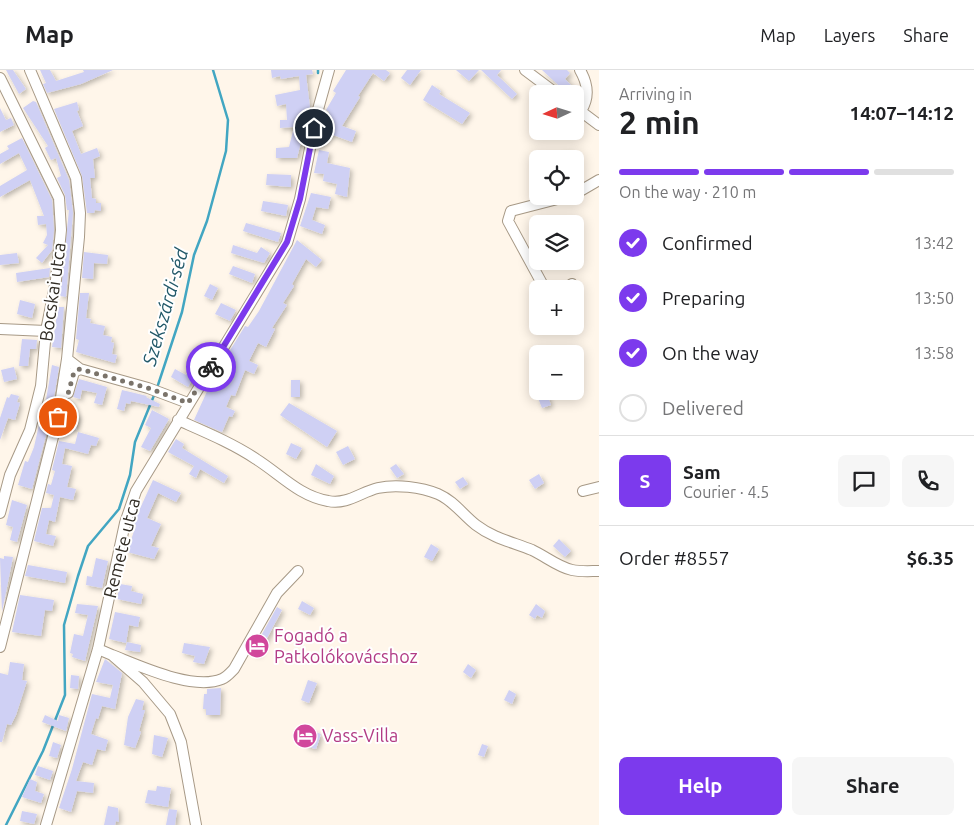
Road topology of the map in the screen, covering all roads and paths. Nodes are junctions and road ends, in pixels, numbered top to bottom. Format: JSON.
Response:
{"nodes":[{"id":1,"x":30,"y":70,"type":"edge"},
{"id":2,"x":329,"y":70,"type":"edge"},
{"id":3,"x":525,"y":70,"type":"edge"},
{"id":4,"x":580,"y":70,"type":"edge"},
{"id":5,"x":0,"y":78,"type":"edge"},
{"id":6,"x":545,"y":85,"type":"edge"},
{"id":7,"x":584,"y":102,"type":"edge"},
{"id":8,"x":584,"y":114,"type":"edge"},
{"id":9,"x":599,"y":125,"type":"edge"},
{"id":10,"x":599,"y":180,"type":"edge"},
{"id":11,"x":584,"y":189,"type":"edge"},
{"id":12,"x":534,"y":205,"type":"edge"},
{"id":13,"x":540,"y":280,"type":"edge"},
{"id":14,"x":0,"y":329,"type":"edge"},
{"id":15,"x":46,"y":331,"type":"junction"},
{"id":16,"x":67,"y":359,"type":"junction"},
{"id":17,"x":80,"y":369,"type":"junction"},
{"id":18,"x":188,"y":403,"type":"junction"},
{"id":19,"x":58,"y":417,"type":"junction"},
{"id":20,"x":178,"y":420,"type":"junction"},
{"id":21,"x":599,"y":487,"type":"edge"},
{"id":22,"x":583,"y":491,"type":"dead end"},
{"id":23,"x":0,"y":513,"type":"edge"},
{"id":24,"x":298,"y":571,"type":"dead end"},
{"id":25,"x":599,"y":571,"type":"edge"},
{"id":26,"x":0,"y":647,"type":"edge"},
{"id":27,"x":98,"y":649,"type":"junction"},
{"id":28,"x":112,"y":655,"type":"junction"},
{"id":29,"x":46,"y":825,"type":"edge"},
{"id":30,"x":196,"y":825,"type":"edge"}],
"edges":[{"from":1,"to":16,"type":"street"},
{"from":2,"to":18,"type":"street","name":"Remete utca"},
{"from":3,"to":6,"type":"street"},
{"from":4,"to":7,"type":"street"},
{"from":5,"to":15,"type":"street","name":"Bocskai utca"},
{"from":8,"to":9,"type":"street"},
{"from":10,"to":11,"type":"street"},
{"from":12,"to":13,"type":"street"},
{"from":14,"to":15,"type":"street"},
{"from":15,"to":23,"type":"street","name":"Bocskai utca"},
{"from":16,"to":17,"type":"street"},
{"from":16,"to":19,"type":"street"},
{"from":17,"to":18,"type":"street"},
{"from":17,"to":19,"type":"street"},
{"from":18,"to":20,"type":"street","name":"Remete utca"},
{"from":19,"to":26,"type":"street"},
{"from":20,"to":25,"type":"street"},
{"from":20,"to":27,"type":"street","name":"Remete utca"},
{"from":21,"to":22,"type":"street"},
{"from":24,"to":28,"type":"street"},
{"from":27,"to":28,"type":"street"},
{"from":27,"to":29,"type":"street","name":"Remete utca"},
{"from":28,"to":30,"type":"street"}]}
